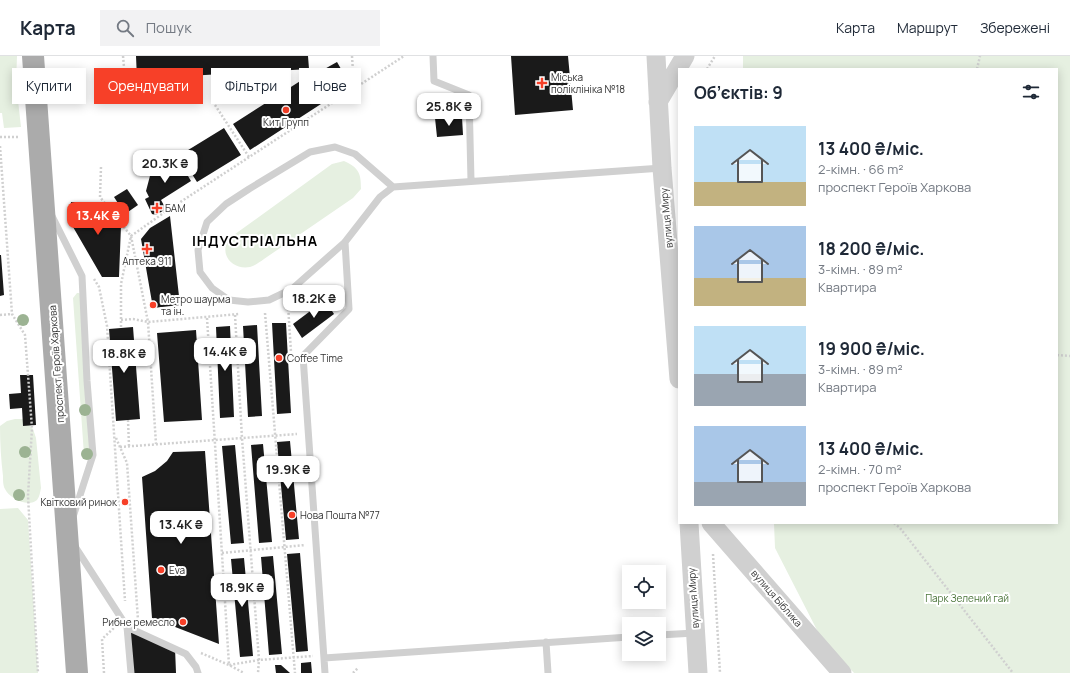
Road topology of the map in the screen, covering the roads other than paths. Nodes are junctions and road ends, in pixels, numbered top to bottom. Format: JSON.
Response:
{"nodes":[{"id":1,"x":33,"y":56,"type":"edge"},
{"id":2,"x":433,"y":56,"type":"edge"},
{"id":3,"x":656,"y":56,"type":"edge"},
{"id":4,"x":685,"y":56,"type":"edge"},
{"id":5,"x":658,"y":102,"type":"junction"},
{"id":6,"x":662,"y":168,"type":"junction"},
{"id":7,"x":471,"y":181,"type":"junction"},
{"id":8,"x":393,"y":187,"type":"junction"},
{"id":9,"x":44,"y":198,"type":"junction"},
{"id":10,"x":345,"y":242,"type":"junction"},
{"id":11,"x":678,"y":367,"type":"edge"},
{"id":12,"x":689,"y":524,"type":"edge"},
{"id":13,"x":712,"y":524,"type":"edge"},
{"id":14,"x":68,"y":535,"type":"junction"},
{"id":15,"x":127,"y":627,"type":"junction"},
{"id":16,"x":696,"y":633,"type":"junction"},
{"id":17,"x":666,"y":635,"type":"edge"},
{"id":18,"x":622,"y":637,"type":"edge"},
{"id":19,"x":546,"y":642,"type":"junction"},
{"id":20,"x":324,"y":658,"type":"junction"},
{"id":21,"x":77,"y":673,"type":"edge"},
{"id":22,"x":130,"y":673,"type":"edge"},
{"id":23,"x":198,"y":673,"type":"edge"},
{"id":24,"x":325,"y":673,"type":"edge"},
{"id":25,"x":548,"y":673,"type":"edge"},
{"id":26,"x":698,"y":673,"type":"edge"},
{"id":27,"x":842,"y":673,"type":"edge"}],
"edges":[{"from":1,"to":9,"type":"main road","name":"проспект Героїв Харкова"},
{"from":2,"to":7,"type":"lane"},
{"from":3,"to":5,"type":"street","name":"вулиця Миру"},
{"from":4,"to":5,"type":"street"},
{"from":5,"to":6,"type":"street","name":"вулиця Миру"},
{"from":6,"to":7,"type":"lane"},
{"from":6,"to":11,"type":"street","name":"вулиця Миру"},
{"from":7,"to":8,"type":"lane"},
{"from":8,"to":10,"type":"lane"},
{"from":8,"to":10,"type":"lane"},
{"from":9,"to":14,"type":"main road","name":"проспект Героїв Харкова"},
{"from":9,"to":14,"type":"lane"},
{"from":10,"to":20,"type":"lane"},
{"from":12,"to":16,"type":"street","name":"вулиця Миру"},
{"from":13,"to":27,"type":"street","name":"вулиця Біблика"},
{"from":14,"to":15,"type":"lane"},
{"from":14,"to":21,"type":"main road","name":"проспект Героїв Харкова"},
{"from":15,"to":22,"type":"lane"},
{"from":15,"to":23,"type":"lane"},
{"from":16,"to":17,"type":"lane"},
{"from":16,"to":26,"type":"street","name":"вулиця Миру"},
{"from":18,"to":19,"type":"lane"},
{"from":19,"to":20,"type":"lane"},
{"from":19,"to":25,"type":"lane"},
{"from":20,"to":24,"type":"lane"}]}
